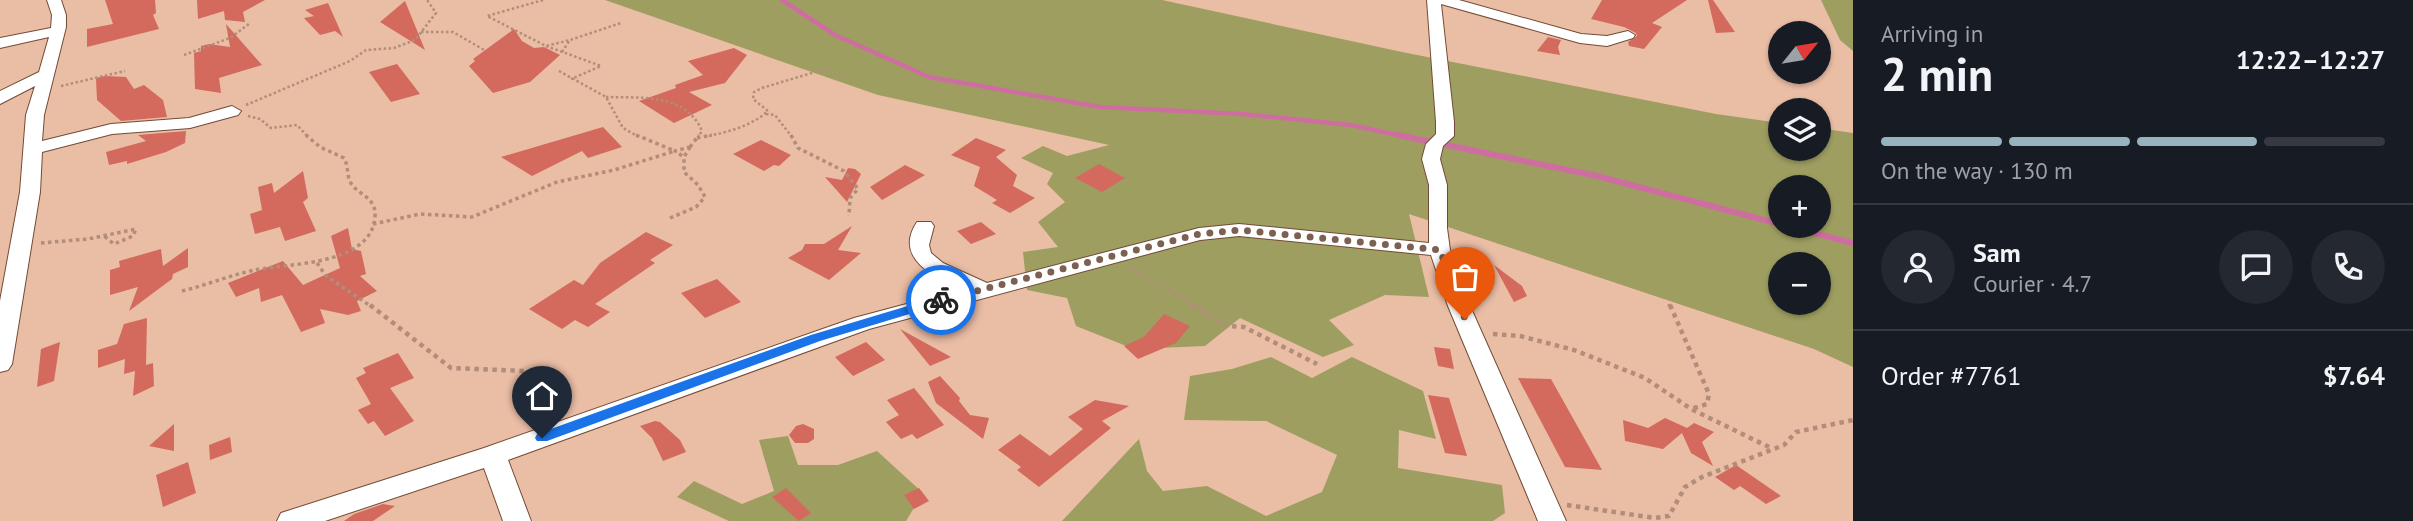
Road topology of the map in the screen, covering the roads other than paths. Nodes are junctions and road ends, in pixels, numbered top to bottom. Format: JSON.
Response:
{"nodes":[{"id":1,"x":54,"y":0,"type":"edge"},
{"id":2,"x":1434,"y":0,"type":"edge"},
{"id":3,"x":1443,"y":0,"type":"edge"},
{"id":4,"x":58,"y":31,"type":"junction"},
{"id":5,"x":1628,"y":35,"type":"dead end"},
{"id":6,"x":0,"y":43,"type":"edge"},
{"id":7,"x":46,"y":81,"type":"junction"},
{"id":8,"x":0,"y":99,"type":"edge"},
{"id":9,"x":232,"y":111,"type":"road end"},
{"id":10,"x":33,"y":148,"type":"junction"},
{"id":11,"x":924,"y":226,"type":"dead end"},
{"id":12,"x":1440,"y":250,"type":"junction"},
{"id":13,"x":983,"y":289,"type":"junction"},
{"id":14,"x":0,"y":364,"type":"edge"},
{"id":15,"x":493,"y":455,"type":"junction"},
{"id":16,"x":1548,"y":512,"type":"edge"},
{"id":17,"x":291,"y":521,"type":"edge"},
{"id":18,"x":517,"y":521,"type":"edge"}],
"edges":[{"from":1,"to":4,"type":"street"},
{"from":2,"to":12,"type":"street"},
{"from":3,"to":5,"type":"street"},
{"from":4,"to":6,"type":"street"},
{"from":4,"to":7,"type":"street"},
{"from":7,"to":8,"type":"street"},
{"from":7,"to":10,"type":"street"},
{"from":9,"to":10,"type":"street"},
{"from":10,"to":14,"type":"street"},
{"from":11,"to":13,"type":"street"},
{"from":12,"to":13,"type":"street"},
{"from":12,"to":16,"type":"street"},
{"from":13,"to":15,"type":"street"},
{"from":15,"to":17,"type":"street"},
{"from":15,"to":18,"type":"street"}]}
